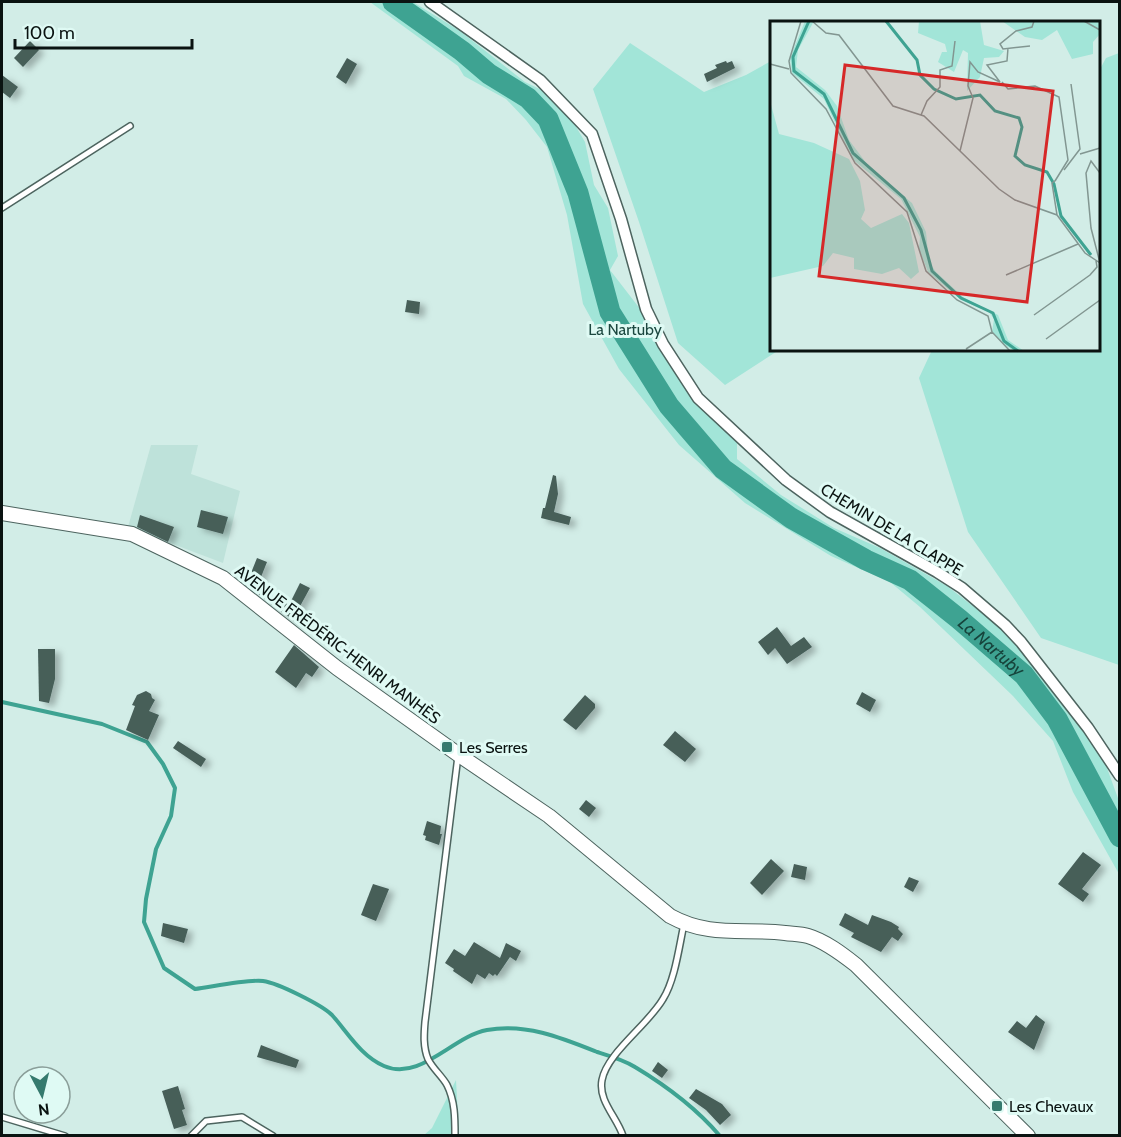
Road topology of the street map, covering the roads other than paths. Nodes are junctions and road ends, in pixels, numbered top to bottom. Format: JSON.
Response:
{"nodes":[{"id":1,"x":430,"y":2,"type":"edge"},
{"id":2,"x":130,"y":126,"type":"dead end"},
{"id":3,"x":2,"y":208,"type":"edge"},
{"id":4,"x":2,"y":513,"type":"edge"},
{"id":5,"x":459,"y":755,"type":"junction"},
{"id":6,"x":1119,"y":776,"type":"edge"},
{"id":7,"x":684,"y":924,"type":"junction"},
{"id":8,"x":2,"y":1117,"type":"edge"},
{"id":9,"x":65,"y":1136,"type":"edge"},
{"id":10,"x":190,"y":1136,"type":"edge"},
{"id":11,"x":273,"y":1136,"type":"edge"},
{"id":12,"x":455,"y":1136,"type":"edge"},
{"id":13,"x":623,"y":1136,"type":"edge"},
{"id":14,"x":1028,"y":1136,"type":"edge"}],
"edges":[{"from":1,"to":6,"type":"street","name":"CHEMIN DE LA CLAPPE"},
{"from":2,"to":3,"type":"lane"},
{"from":4,"to":5,"type":"street","name":"AVENUE FRÉDÉRIC-HENRI MANHÈS"},
{"from":5,"to":7,"type":"street","name":"AVENUE FRÉDÉRIC-HENRI MANHÈS"},
{"from":5,"to":12,"type":"lane"},
{"from":7,"to":13,"type":"lane"},
{"from":7,"to":14,"type":"street","name":"AVENUE FRÉDÉRIC-HENRI MANHÈS"},
{"from":8,"to":9,"type":"lane"},
{"from":10,"to":11,"type":"lane"}]}
